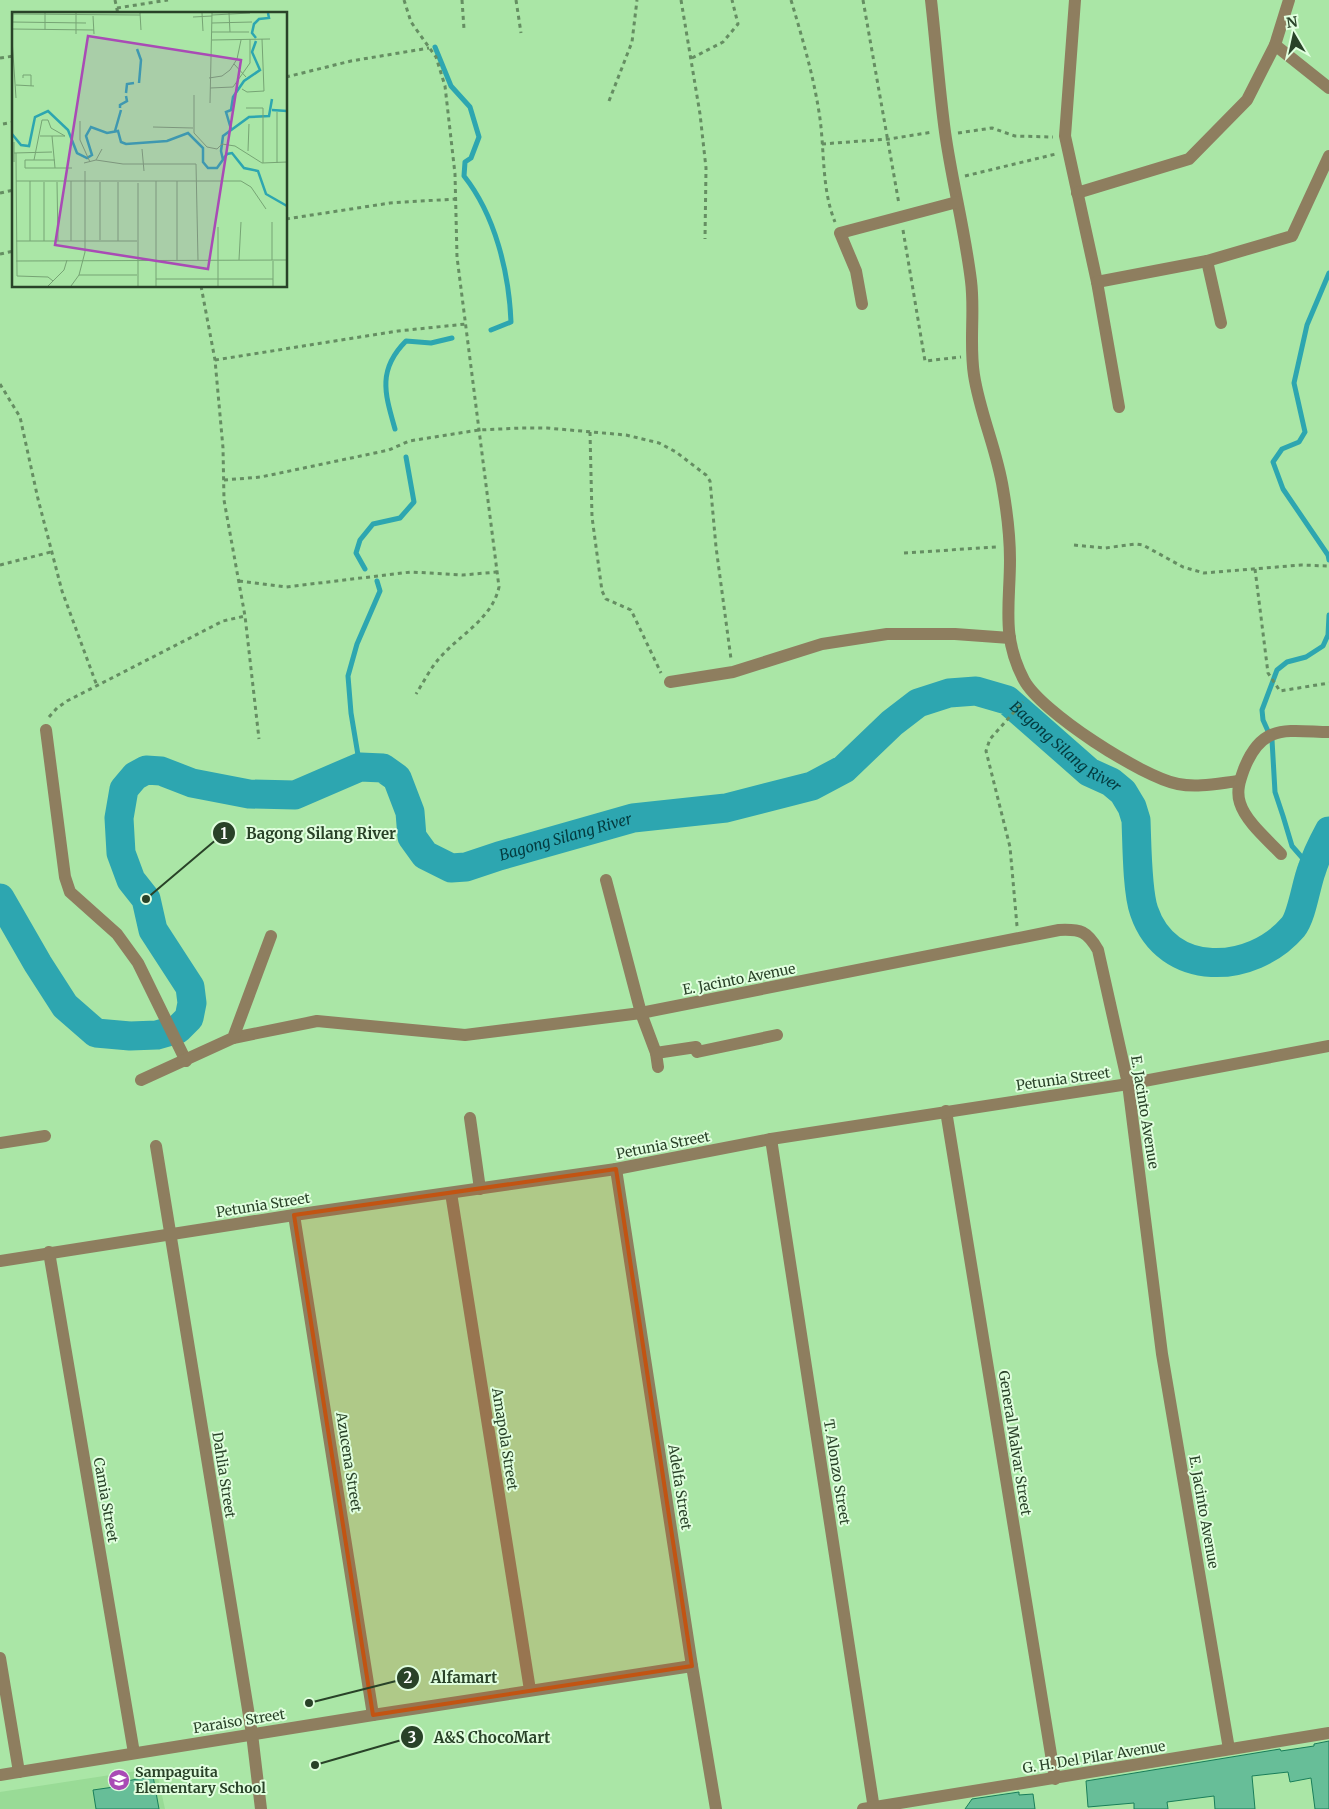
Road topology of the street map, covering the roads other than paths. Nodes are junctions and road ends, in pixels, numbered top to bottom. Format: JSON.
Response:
{"nodes":[{"id":1,"x":931,"y":0,"type":"edge"},
{"id":2,"x":1075,"y":0,"type":"edge"},
{"id":3,"x":1288,"y":0,"type":"edge"},
{"id":4,"x":1275,"y":45,"type":"junction"},
{"id":5,"x":1329,"y":88,"type":"edge"},
{"id":6,"x":1329,"y":156,"type":"edge"},
{"id":7,"x":1077,"y":193,"type":"junction"},
{"id":8,"x":957,"y":202,"type":"junction"},
{"id":9,"x":1207,"y":261,"type":"junction"},
{"id":10,"x":1097,"y":282,"type":"junction"},
{"id":11,"x":862,"y":304,"type":"dead end"},
{"id":12,"x":1220,"y":323,"type":"dead end"},
{"id":13,"x":1119,"y":407,"type":"dead end"},
{"id":14,"x":1010,"y":638,"type":"junction"},
{"id":15,"x":670,"y":682,"type":"road end"},
{"id":16,"x":46,"y":730,"type":"road end"},
{"id":17,"x":1329,"y":732,"type":"edge"},
{"id":18,"x":1240,"y":781,"type":"junction"},
{"id":19,"x":1281,"y":854,"type":"dead end"},
{"id":20,"x":606,"y":880,"type":"dead end"},
{"id":21,"x":271,"y":936,"type":"dead end"},
{"id":22,"x":641,"y":1013,"type":"junction"},
{"id":23,"x":777,"y":1035,"type":"dead end"},
{"id":24,"x":233,"y":1038,"type":"junction"},
{"id":25,"x":1329,"y":1046,"type":"edge"},
{"id":26,"x":656,"y":1053,"type":"junction"},
{"id":27,"x":186,"y":1061,"type":"junction"},
{"id":28,"x":658,"y":1067,"type":"dead end"},
{"id":29,"x":141,"y":1080,"type":"dead end"},
{"id":30,"x":1128,"y":1084,"type":"junction"},
{"id":31,"x":946,"y":1111,"type":"junction"},
{"id":32,"x":470,"y":1118,"type":"dead end"},
{"id":33,"x":45,"y":1136,"type":"dead end"},
{"id":34,"x":771,"y":1139,"type":"junction"},
{"id":35,"x":0,"y":1143,"type":"edge"},
{"id":36,"x":156,"y":1146,"type":"dead end"},
{"id":37,"x":616,"y":1169,"type":"junction"},
{"id":38,"x":480,"y":1189,"type":"junction"},
{"id":39,"x":451,"y":1193,"type":"junction"},
{"id":40,"x":294,"y":1215,"type":"junction"},
{"id":41,"x":169,"y":1234,"type":"junction"},
{"id":42,"x":49,"y":1252,"type":"junction"},
{"id":43,"x":0,"y":1261,"type":"edge"},
{"id":44,"x":0,"y":1658,"type":"edge"},
{"id":45,"x":692,"y":1666,"type":"junction"},
{"id":46,"x":530,"y":1690,"type":"junction"},
{"id":47,"x":374,"y":1715,"type":"junction"},
{"id":48,"x":252,"y":1734,"type":"junction"},
{"id":49,"x":1329,"y":1734,"type":"edge"},
{"id":50,"x":1229,"y":1749,"type":"junction"},
{"id":51,"x":134,"y":1753,"type":"junction"},
{"id":52,"x":19,"y":1772,"type":"junction"},
{"id":53,"x":0,"y":1776,"type":"edge"},
{"id":54,"x":1055,"y":1779,"type":"junction"},
{"id":55,"x":870,"y":1808,"type":"edge"},
{"id":56,"x":262,"y":1809,"type":"edge"},
{"id":57,"x":716,"y":1809,"type":"edge"}],
"edges":[{"from":1,"to":8,"type":"street"},
{"from":2,"to":7,"type":"street"},
{"from":3,"to":4,"type":"street"},
{"from":4,"to":5,"type":"street"},
{"from":4,"to":7,"type":"street"},
{"from":6,"to":9,"type":"street"},
{"from":7,"to":10,"type":"street"},
{"from":8,"to":11,"type":"street"},
{"from":8,"to":14,"type":"street"},
{"from":9,"to":10,"type":"street"},
{"from":9,"to":12,"type":"street"},
{"from":10,"to":13,"type":"street"},
{"from":14,"to":15,"type":"street"},
{"from":14,"to":18,"type":"street"},
{"from":16,"to":27,"type":"street"},
{"from":17,"to":18,"type":"street"},
{"from":18,"to":19,"type":"street"},
{"from":20,"to":22,"type":"street"},
{"from":21,"to":24,"type":"street"},
{"from":22,"to":24,"type":"street","name":"E. Jacinto Avenue"},
{"from":22,"to":26,"type":"street"},
{"from":22,"to":30,"type":"street","name":"E. Jacinto Avenue"},
{"from":23,"to":26,"type":"street"},
{"from":24,"to":27,"type":"street","name":"E. Jacinto Avenue"},
{"from":25,"to":30,"type":"street","name":"Petunia Street"},
{"from":26,"to":28,"type":"street"},
{"from":27,"to":29,"type":"street","name":"E. Jacinto Avenue"},
{"from":30,"to":31,"type":"street","name":"Petunia Street"},
{"from":30,"to":50,"type":"street","name":"E. Jacinto Avenue"},
{"from":31,"to":34,"type":"street","name":"Petunia Street"},
{"from":31,"to":54,"type":"street","name":"General Malvar Street"},
{"from":32,"to":38,"type":"street"},
{"from":33,"to":35,"type":"street"},
{"from":34,"to":37,"type":"street","name":"Petunia Street"},
{"from":34,"to":55,"type":"street","name":"T. Alonzo Street"},
{"from":36,"to":41,"type":"street","name":"Dahlia Street"},
{"from":37,"to":38,"type":"street","name":"Petunia Street"},
{"from":37,"to":45,"type":"street","name":"Adelfa Street"},
{"from":38,"to":39,"type":"street","name":"Petunia Street"},
{"from":39,"to":40,"type":"street","name":"Petunia Street"},
{"from":39,"to":46,"type":"street","name":"Amapola Street"},
{"from":40,"to":41,"type":"street","name":"Petunia Street"},
{"from":40,"to":47,"type":"street","name":"Azucena Street"},
{"from":41,"to":42,"type":"street","name":"Petunia Street"},
{"from":41,"to":48,"type":"street","name":"Dahlia Street"},
{"from":42,"to":43,"type":"street","name":"Petunia Street"},
{"from":42,"to":51,"type":"street","name":"Camia Street"},
{"from":44,"to":52,"type":"street"},
{"from":45,"to":46,"type":"street","name":"Paraiso Street"},
{"from":45,"to":57,"type":"street","name":"Adelfa Street"},
{"from":46,"to":47,"type":"street","name":"Paraiso Street"},
{"from":47,"to":48,"type":"street","name":"Paraiso Street"},
{"from":48,"to":51,"type":"street","name":"Paraiso Street"},
{"from":48,"to":56,"type":"street","name":"Dahlia Street"},
{"from":49,"to":50,"type":"street","name":"G. H. Del Pilar Avenue"},
{"from":50,"to":54,"type":"street","name":"G. H. Del Pilar Avenue"},
{"from":51,"to":52,"type":"street","name":"Paraiso Street"},
{"from":52,"to":53,"type":"street","name":"Paraiso Street"},
{"from":54,"to":55,"type":"street","name":"G. H. Del Pilar Avenue"}]}
